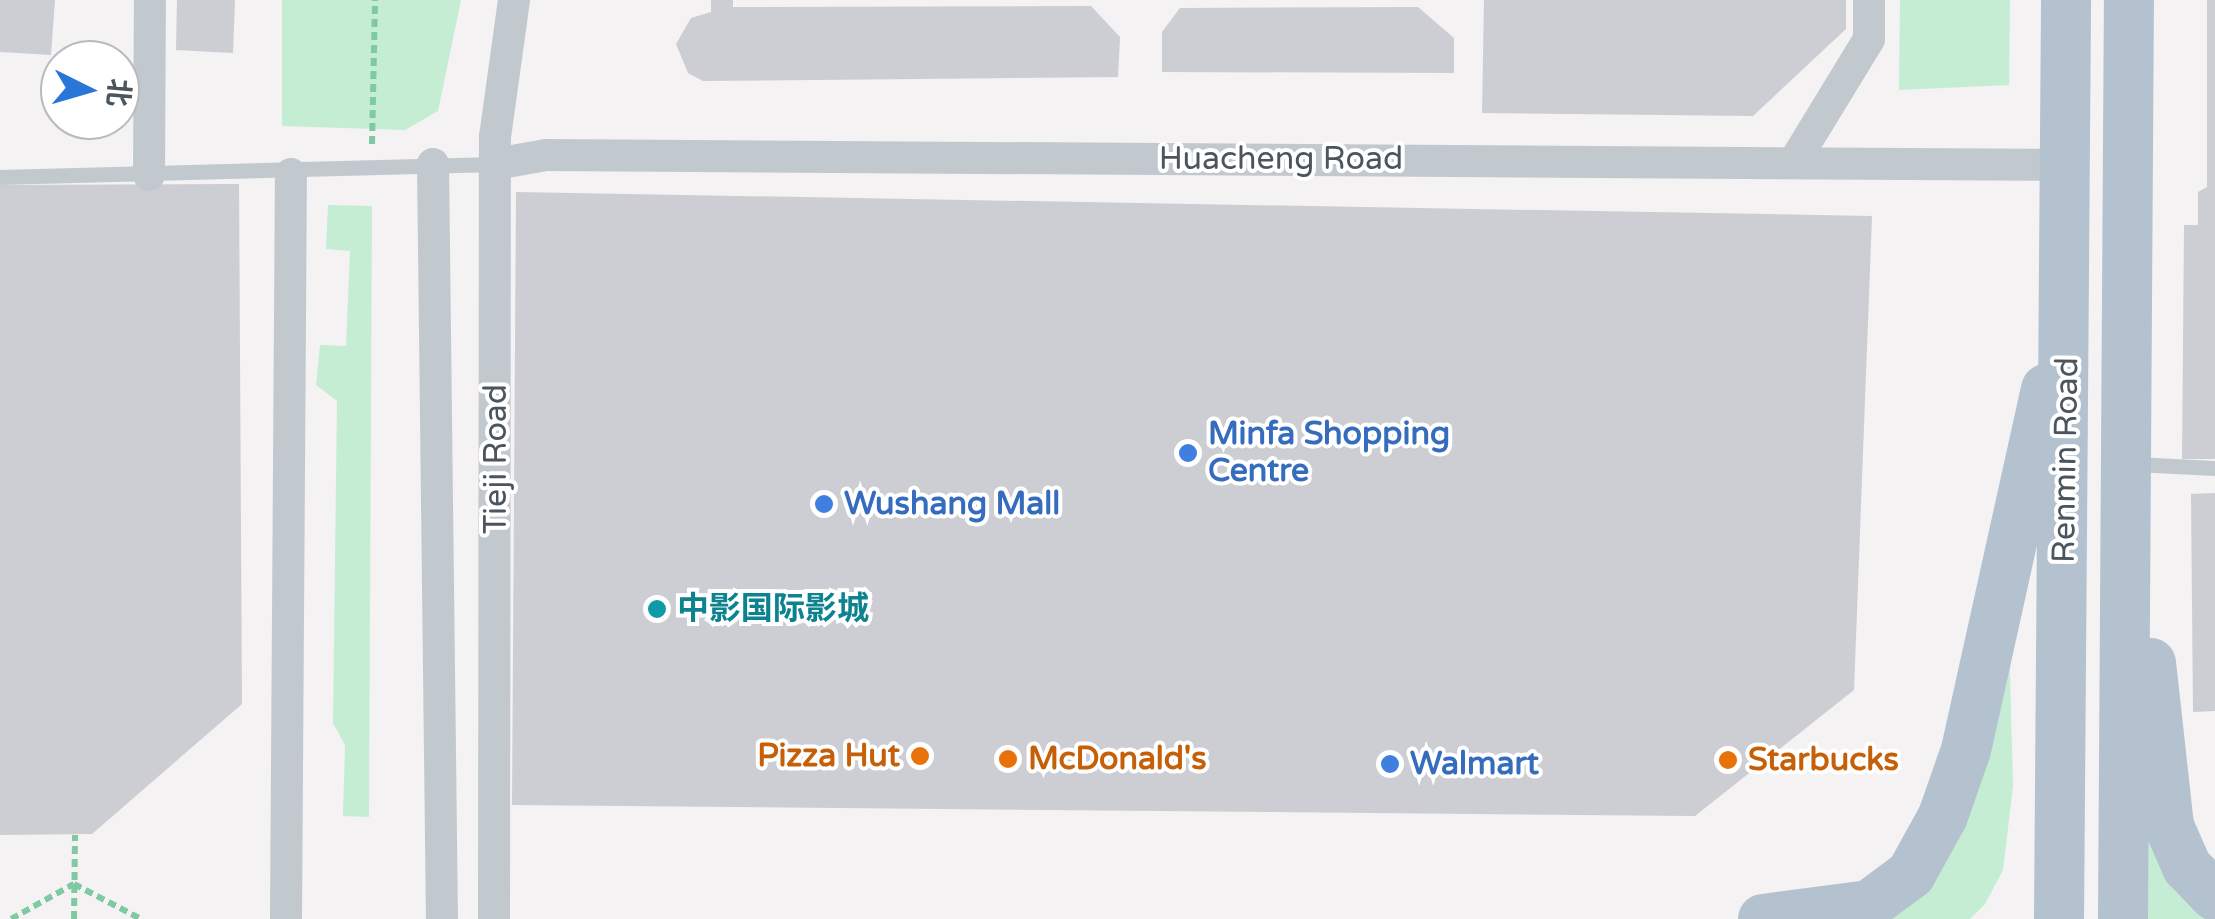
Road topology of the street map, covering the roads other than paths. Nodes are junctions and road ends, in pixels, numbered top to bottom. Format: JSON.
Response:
{"nodes":[{"id":1,"x":150,"y":0,"type":"edge"},
{"id":2,"x":514,"y":0,"type":"edge"},
{"id":3,"x":1870,"y":0,"type":"edge"},
{"id":4,"x":2066,"y":0,"type":"edge"},
{"id":5,"x":2130,"y":0,"type":"edge"},
{"id":6,"x":1794,"y":162,"type":"junction"},
{"id":7,"x":433,"y":164,"type":"junction"},
{"id":8,"x":496,"y":164,"type":"junction"},
{"id":9,"x":2067,"y":166,"type":"junction"},
{"id":10,"x":291,"y":174,"type":"junction"},
{"id":11,"x":149,"y":175,"type":"junction"},
{"id":12,"x":0,"y":177,"type":"edge"},
{"id":13,"x":2068,"y":297,"type":"junction"},
{"id":14,"x":2215,"y":468,"type":"edge"},
{"id":15,"x":2129,"y":480,"type":"junction"},
{"id":16,"x":2215,"y":896,"type":"edge"},
{"id":17,"x":286,"y":919,"type":"edge"},
{"id":18,"x":442,"y":919,"type":"edge"},
{"id":19,"x":494,"y":919,"type":"edge"},
{"id":20,"x":1763,"y":919,"type":"edge"},
{"id":21,"x":2059,"y":919,"type":"edge"},
{"id":22,"x":2123,"y":919,"type":"edge"}],
"edges":[{"from":1,"to":11,"type":"street"},
{"from":2,"to":8,"type":"street","name":"Tieji Road"},
{"from":3,"to":6,"type":"street"},
{"from":4,"to":9,"type":"main road","name":"Renmin Road"},
{"from":5,"to":15,"type":"main road","name":"Renmin Road"},
{"from":6,"to":8,"type":"street","name":"Huacheng Road"},
{"from":6,"to":9,"type":"street","name":"Huacheng Road"},
{"from":7,"to":8,"type":"lane"},
{"from":7,"to":10,"type":"lane"},
{"from":7,"to":18,"type":"street"},
{"from":8,"to":19,"type":"street","name":"Tieji Road"},
{"from":9,"to":13,"type":"main road","name":"Renmin Road"},
{"from":10,"to":11,"type":"lane"},
{"from":10,"to":17,"type":"street"},
{"from":11,"to":12,"type":"lane"},
{"from":13,"to":20,"type":"main road"},
{"from":13,"to":21,"type":"main road","name":"Renmin Road"},
{"from":14,"to":15,"type":"lane"},
{"from":15,"to":16,"type":"main road"},
{"from":15,"to":22,"type":"main road","name":"Renmin Road"}]}
